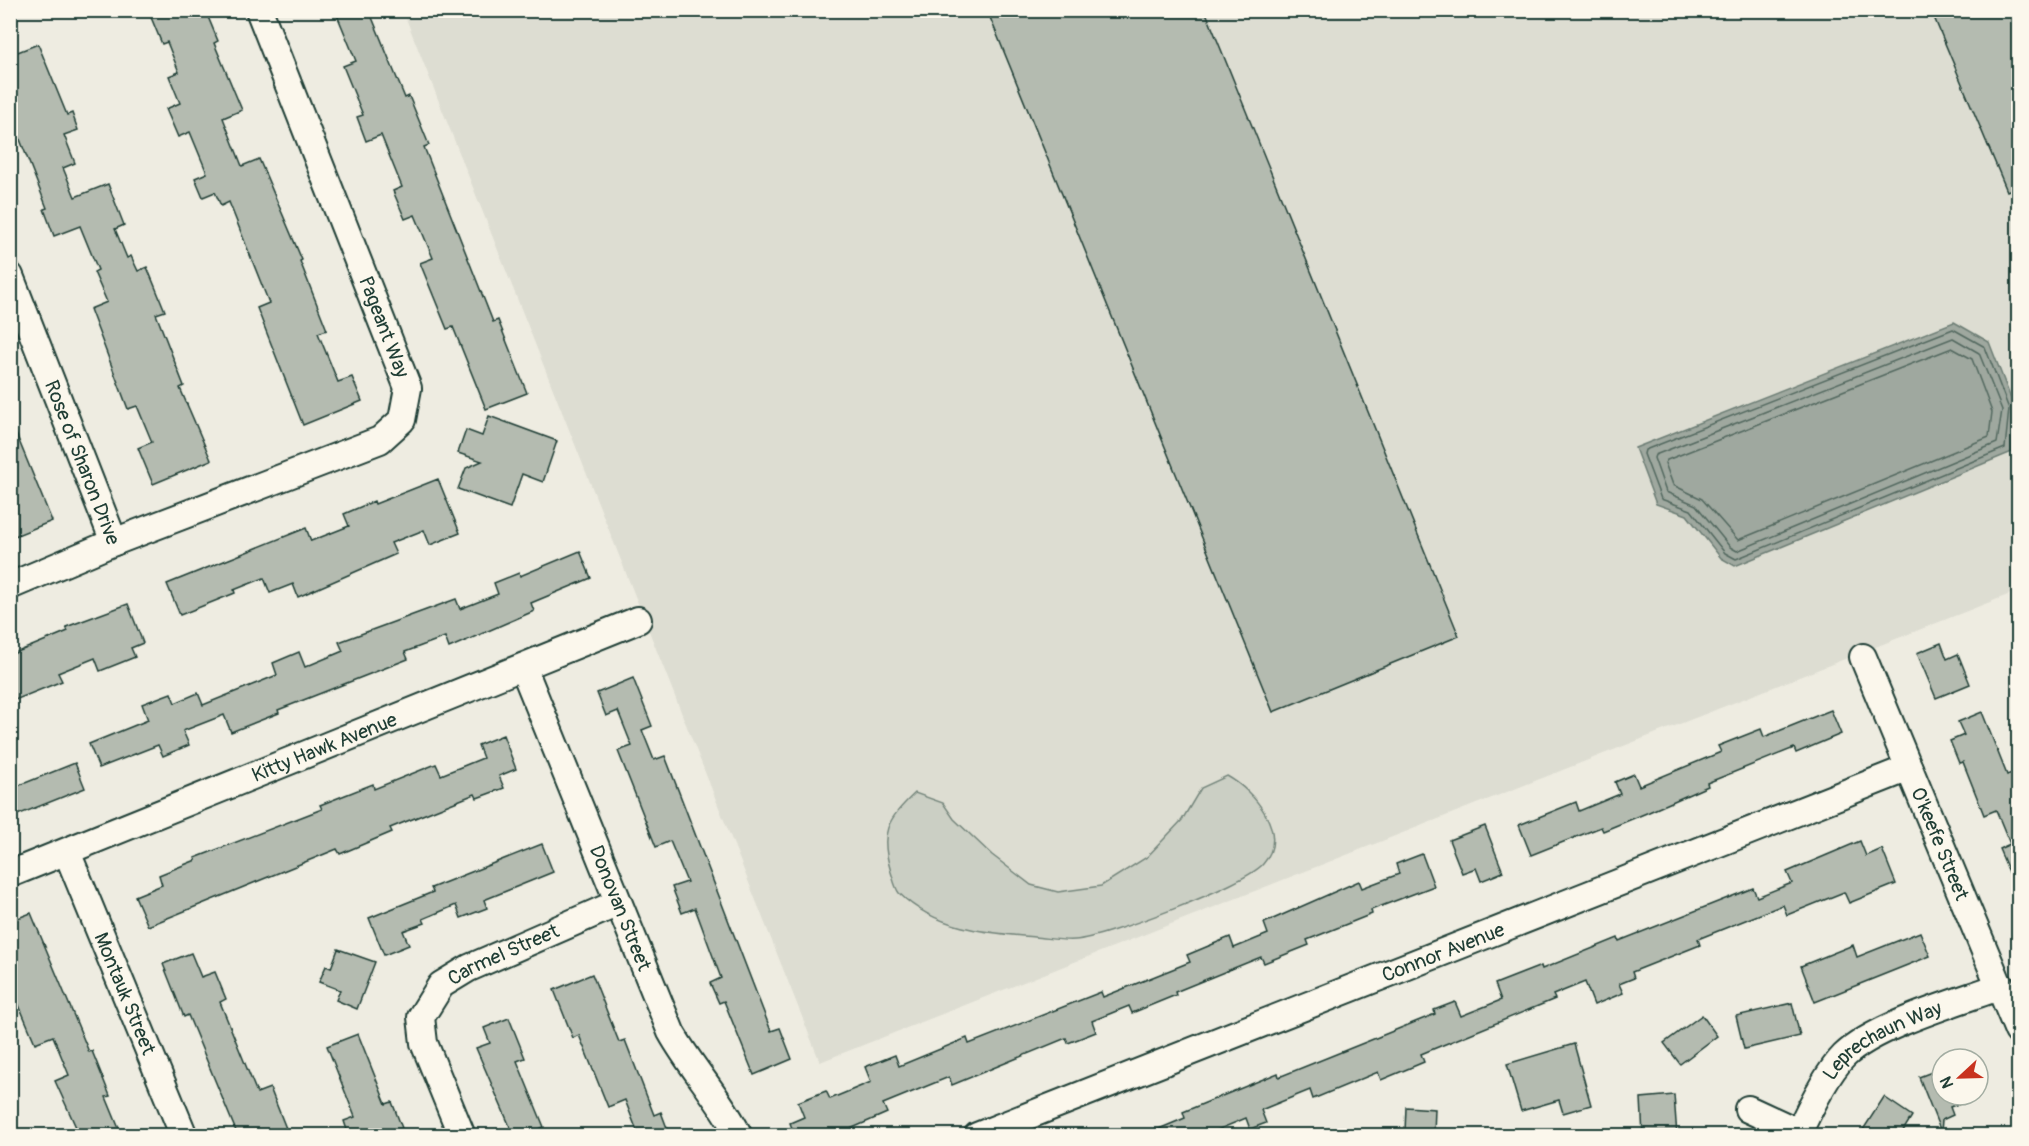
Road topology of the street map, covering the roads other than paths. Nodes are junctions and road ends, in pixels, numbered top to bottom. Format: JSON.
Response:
{"nodes":[{"id":1,"x":259,"y":10,"type":"edge"},
{"id":2,"x":10,"y":276,"type":"edge"},
{"id":3,"x":114,"y":542,"type":"junction"},
{"id":4,"x":10,"y":586,"type":"edge"},
{"id":5,"x":638,"y":620,"type":"dead end"},
{"id":6,"x":1863,"y":657,"type":"dead end"},
{"id":7,"x":523,"y":667,"type":"junction"},
{"id":8,"x":1909,"y":768,"type":"junction"},
{"id":9,"x":67,"y":852,"type":"junction"},
{"id":10,"x":10,"y":874,"type":"edge"},
{"id":11,"x":618,"y":903,"type":"junction"},
{"id":12,"x":2001,"y":986,"type":"junction"},
{"id":13,"x":2019,"y":1031,"type":"edge"},
{"id":14,"x":1748,"y":1109,"type":"dead end"},
{"id":15,"x":1798,"y":1134,"type":"edge"},
{"id":16,"x":184,"y":1136,"type":"edge"},
{"id":17,"x":462,"y":1136,"type":"edge"},
{"id":18,"x":739,"y":1136,"type":"edge"},
{"id":19,"x":977,"y":1136,"type":"edge"}],
"edges":[{"from":1,"to":3,"type":"street","name":"Pageant Way"},
{"from":2,"to":3,"type":"street","name":"Rose of Sharon Drive"},
{"from":3,"to":4,"type":"street","name":"Rose of Sharon Drive"},
{"from":5,"to":7,"type":"street","name":"Kitty Hawk Avenue"},
{"from":6,"to":8,"type":"street","name":"O'keefe Street"},
{"from":7,"to":9,"type":"street","name":"Kitty Hawk Avenue"},
{"from":7,"to":11,"type":"street","name":"Donovan Street"},
{"from":8,"to":12,"type":"street","name":"O'keefe Street"},
{"from":8,"to":19,"type":"street","name":"Connor Avenue"},
{"from":9,"to":10,"type":"street","name":"Kitty Hawk Avenue"},
{"from":9,"to":16,"type":"street","name":"Montauk Street"},
{"from":11,"to":17,"type":"street","name":"Carmel Street"},
{"from":11,"to":18,"type":"street","name":"Donovan Street"},
{"from":12,"to":13,"type":"street","name":"O'keefe Street"},
{"from":12,"to":15,"type":"street","name":"Leprechaun Way"},
{"from":14,"to":15,"type":"street"}]}
